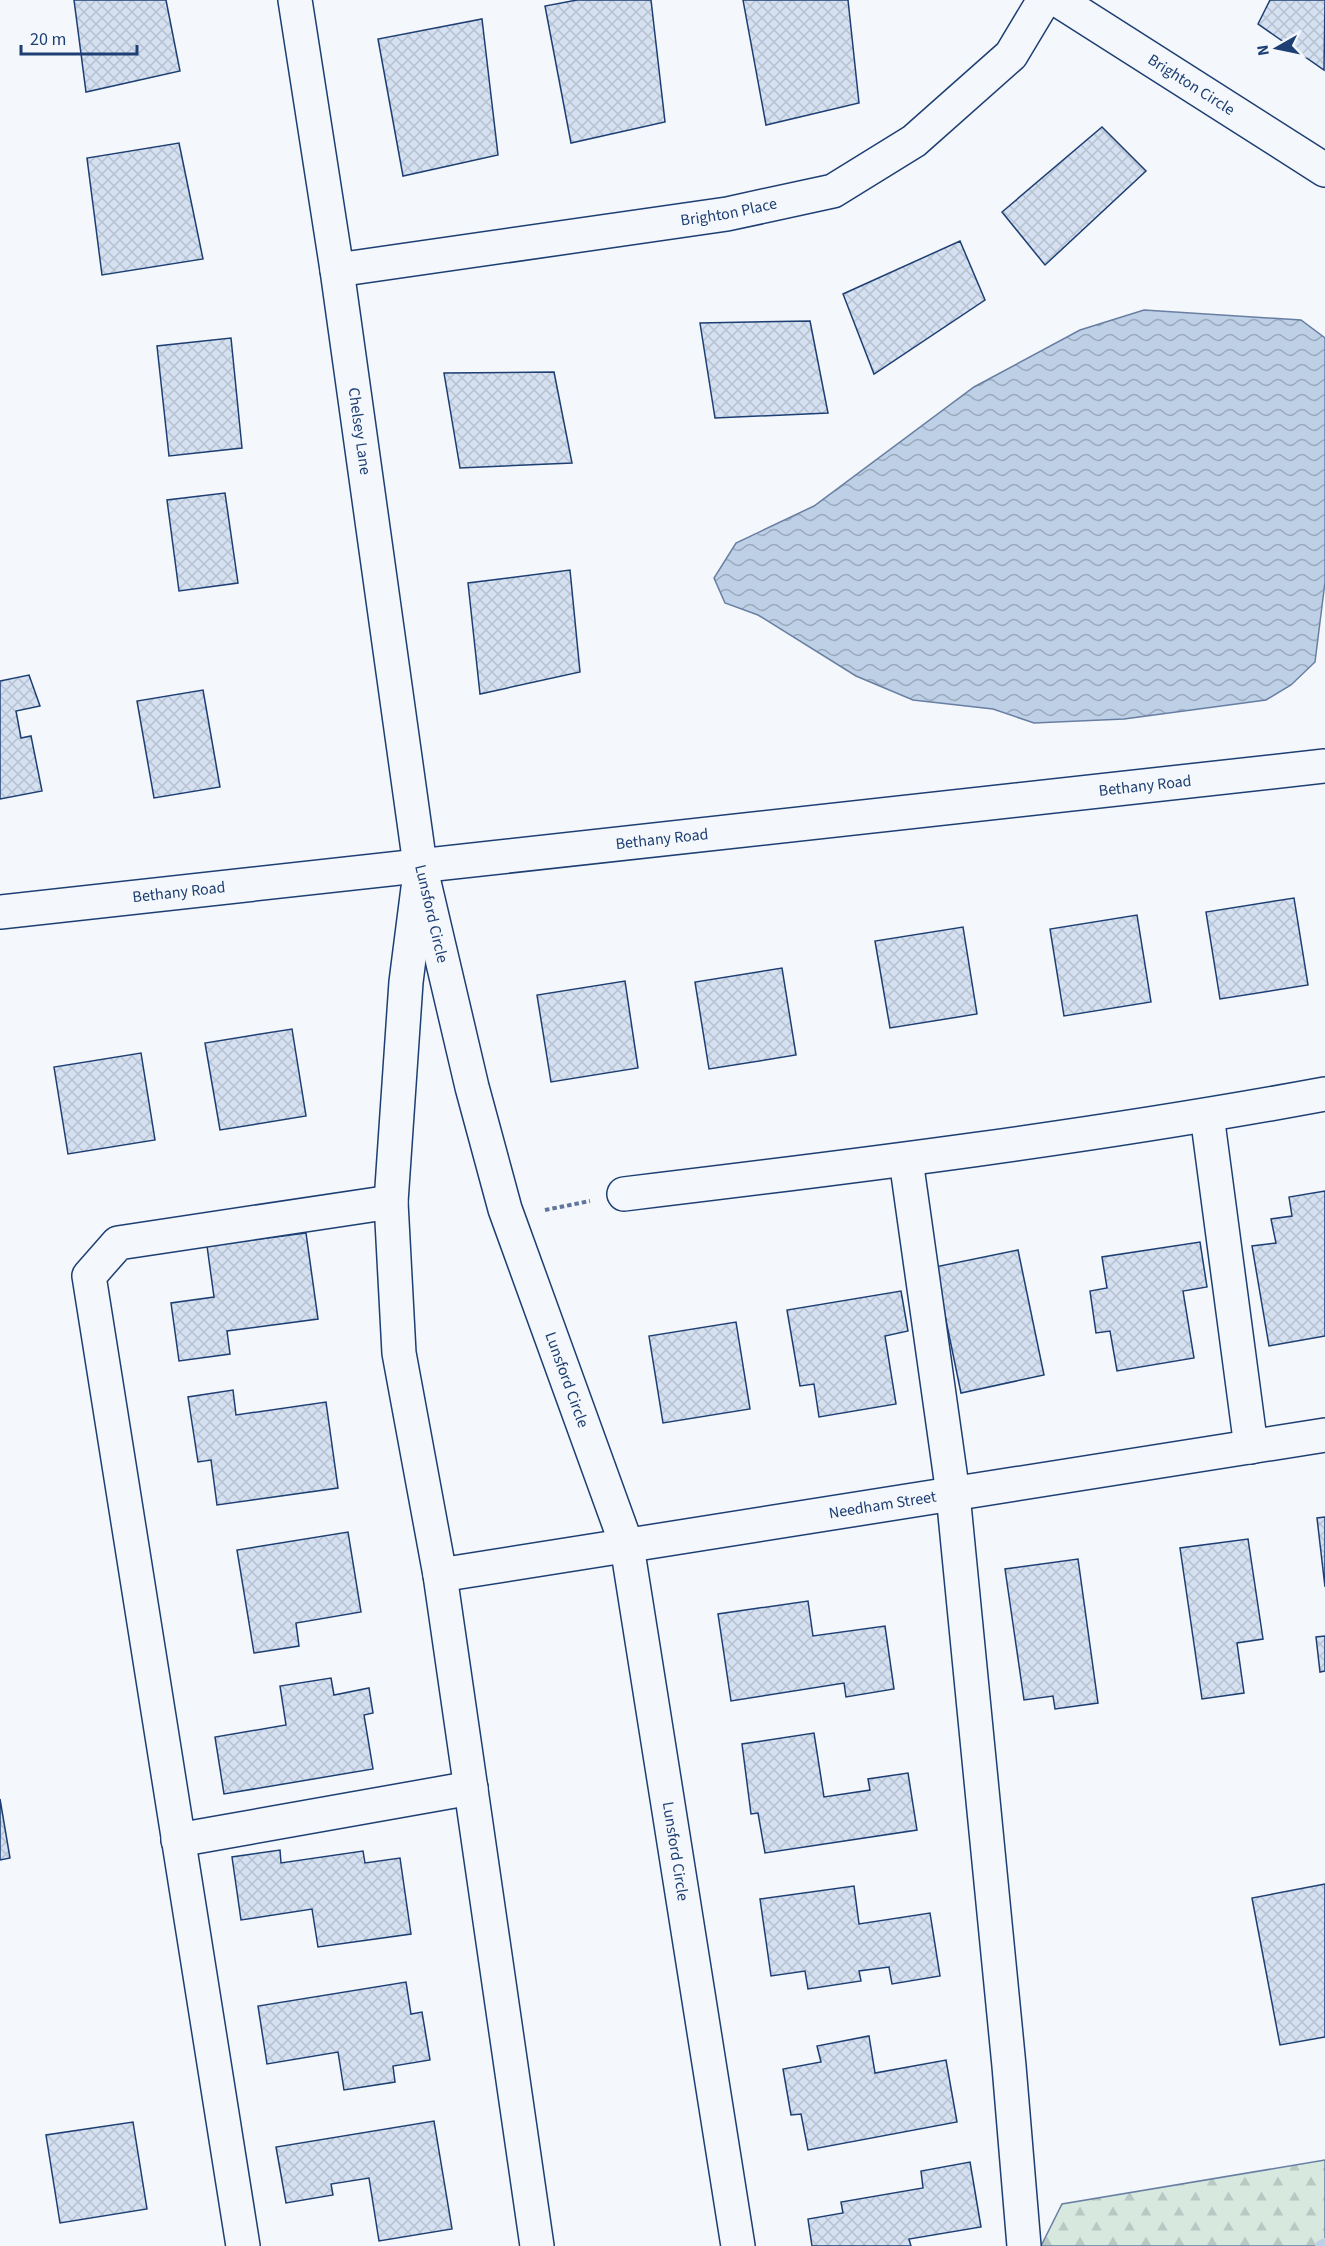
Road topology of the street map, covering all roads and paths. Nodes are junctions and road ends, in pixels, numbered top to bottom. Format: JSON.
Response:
{"nodes":[{"id":1,"x":295,"y":0,"type":"edge"},
{"id":2,"x":1044,"y":0,"type":"edge"},
{"id":3,"x":1058,"y":0,"type":"edge"},
{"id":4,"x":1325,"y":170,"type":"edge"},
{"id":5,"x":337,"y":270,"type":"junction"},
{"id":6,"x":1324,"y":765,"type":"edge"},
{"id":7,"x":420,"y":865,"type":"junction"},
{"id":8,"x":0,"y":912,"type":"edge"},
{"id":9,"x":1325,"y":1094,"type":"edge"},
{"id":10,"x":1207,"y":1115,"type":"junction"},
{"id":11,"x":906,"y":1160,"type":"junction"},
{"id":12,"x":624,"y":1194,"type":"joint"},
{"id":13,"x":391,"y":1202,"type":"junction"},
{"id":14,"x":508,"y":1218,"type":"junction"},
{"id":15,"x":1325,"y":1435,"type":"edge"},
{"id":16,"x":1251,"y":1447,"type":"junction"},
{"id":17,"x":953,"y":1494,"type":"junction"},
{"id":18,"x":627,"y":1546,"type":"junction"},
{"id":19,"x":440,"y":1575,"type":"junction"},
{"id":20,"x":471,"y":1788,"type":"junction"},
{"id":21,"x":178,"y":1840,"type":"junction"},
{"id":22,"x":243,"y":2246,"type":"edge"},
{"id":23,"x":537,"y":2246,"type":"edge"},
{"id":24,"x":738,"y":2246,"type":"edge"},
{"id":25,"x":1024,"y":2246,"type":"edge"}],
"edges":[{"from":1,"to":5,"type":"street","name":"Chelsey Lane"},
{"from":2,"to":5,"type":"street","name":"Brighton Place"},
{"from":3,"to":4,"type":"street","name":"Brighton Circle"},
{"from":5,"to":7,"type":"street","name":"Chelsey Lane"},
{"from":6,"to":7,"type":"street","name":"Bethany Road"},
{"from":7,"to":8,"type":"street","name":"Bethany Road"},
{"from":7,"to":13,"type":"street","name":"Lunsford Circle"},
{"from":7,"to":14,"type":"street","name":"Lunsford Circle"},
{"from":9,"to":10,"type":"street"},
{"from":10,"to":11,"type":"street"},
{"from":10,"to":16,"type":"street"},
{"from":11,"to":12,"type":"street"},
{"from":11,"to":17,"type":"street"},
{"from":12,"to":14,"type":"path"},
{"from":13,"to":19,"type":"street","name":"Lunsford Circle"},
{"from":13,"to":21,"type":"street"},
{"from":14,"to":18,"type":"street","name":"Lunsford Circle"},
{"from":15,"to":16,"type":"street","name":"Needham Street"},
{"from":16,"to":17,"type":"street","name":"Needham Street"},
{"from":17,"to":18,"type":"street","name":"Needham Street"},
{"from":17,"to":25,"type":"street"},
{"from":18,"to":19,"type":"street","name":"Needham Street"},
{"from":18,"to":24,"type":"street","name":"Lunsford Circle"},
{"from":19,"to":20,"type":"street","name":"Lunsford Circle"},
{"from":20,"to":21,"type":"street"},
{"from":20,"to":23,"type":"street","name":"Lunsford Circle"},
{"from":21,"to":22,"type":"street"}]}
